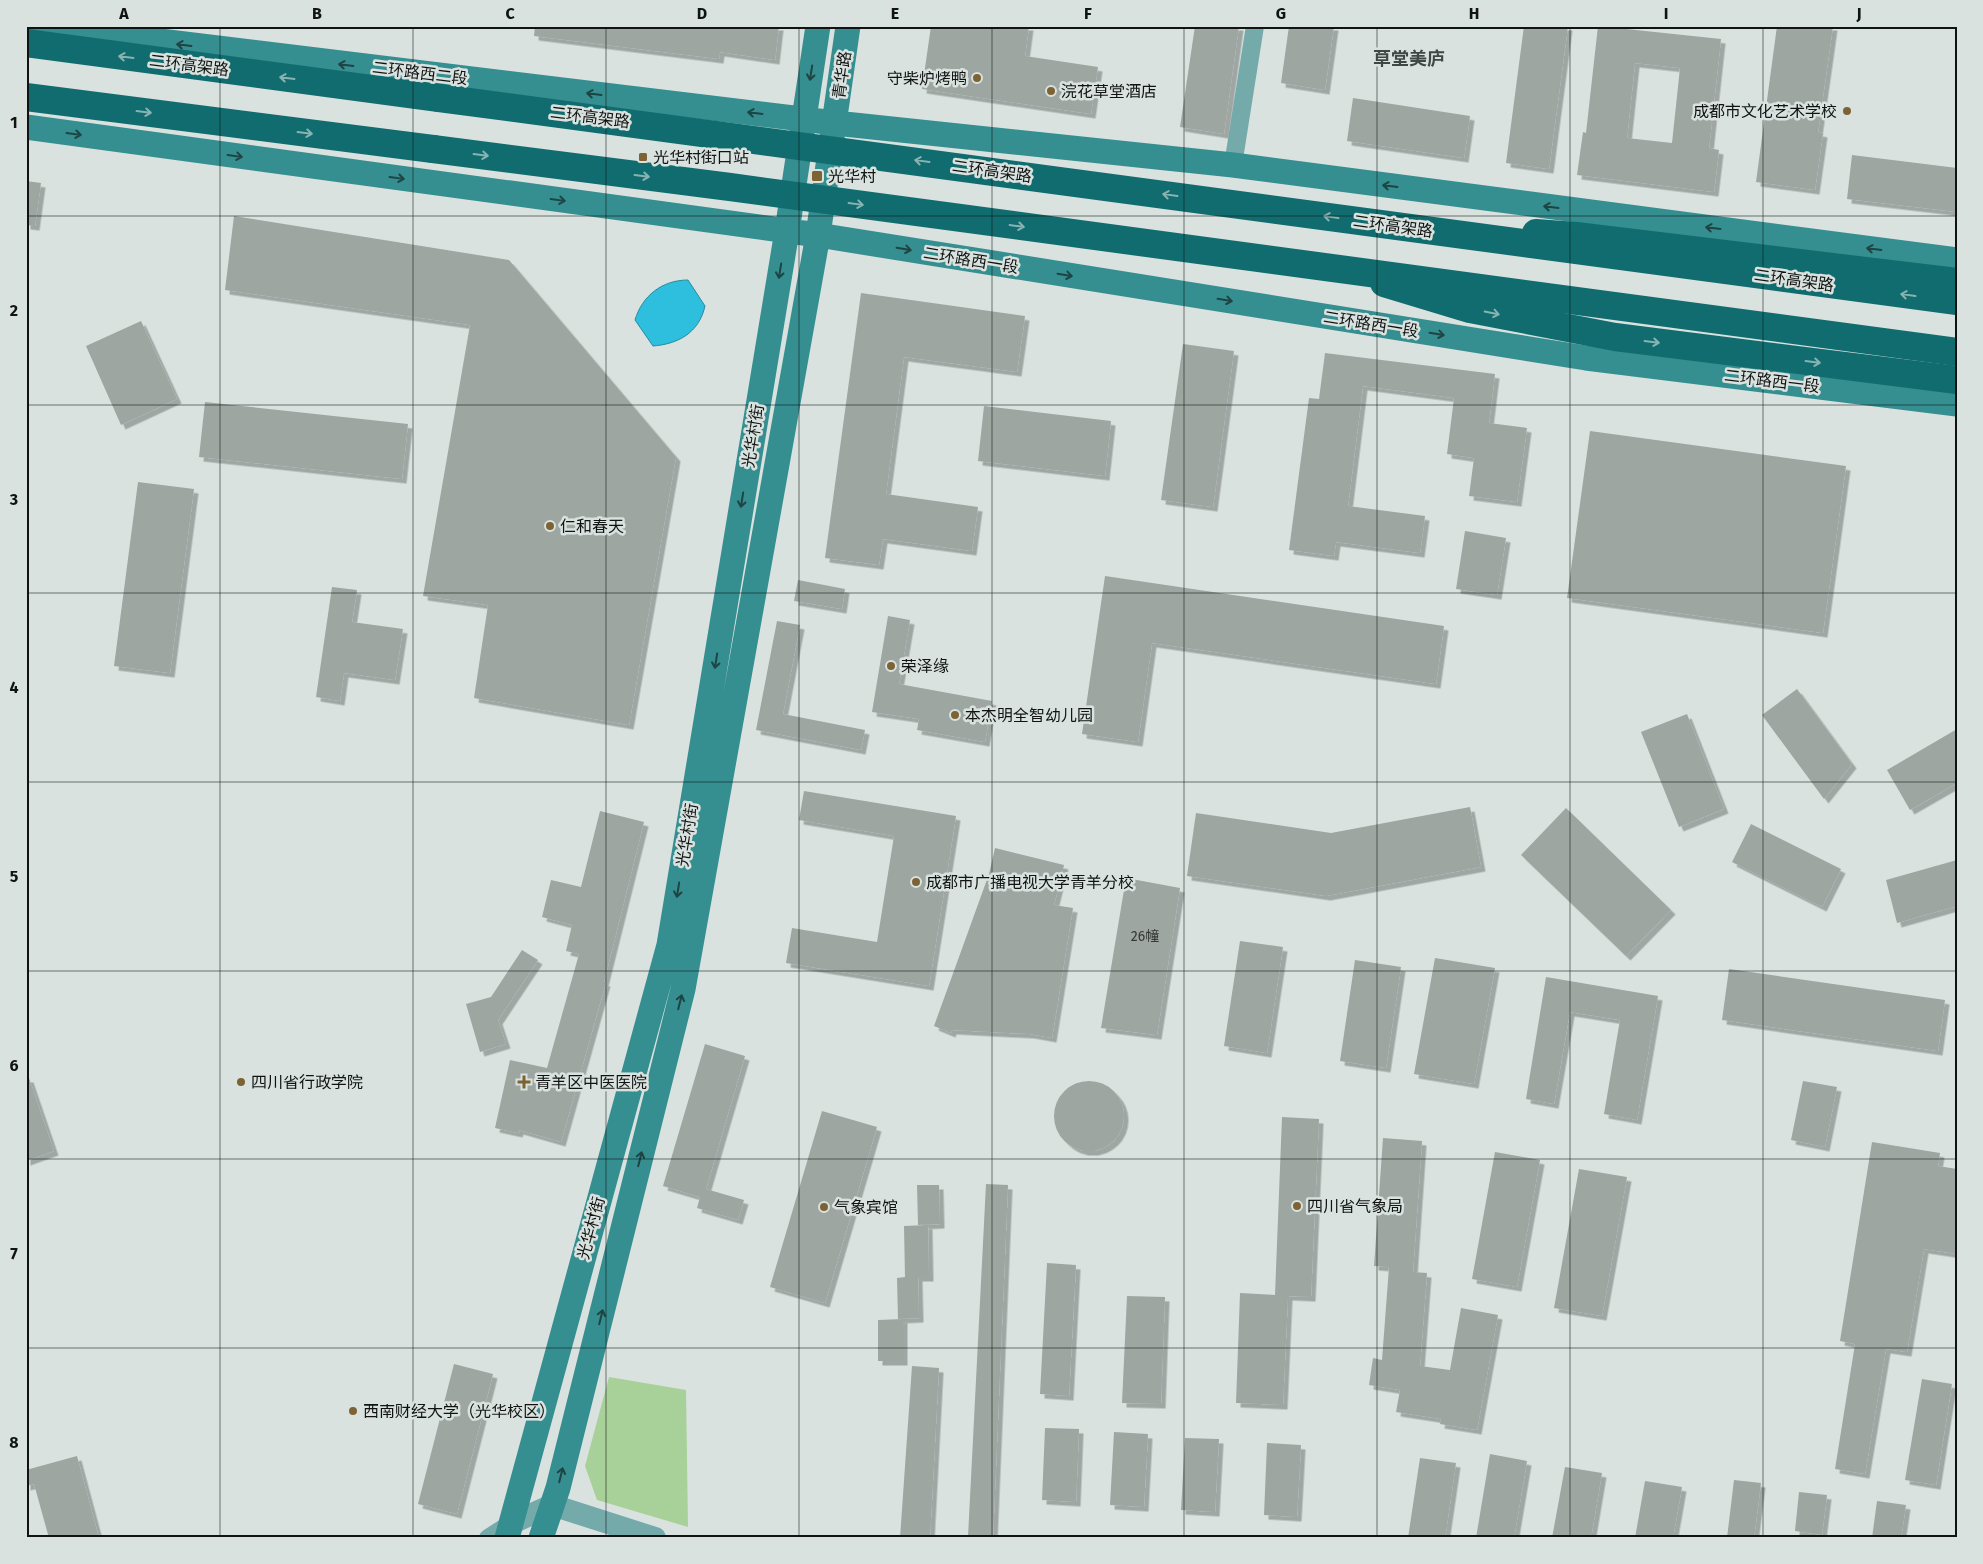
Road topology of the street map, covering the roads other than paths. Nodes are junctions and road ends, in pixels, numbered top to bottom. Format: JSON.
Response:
{"nodes":[{"id":1,"x":38,"y":26,"type":"edge"},
{"id":2,"x":818,"y":26,"type":"edge"},
{"id":3,"x":848,"y":26,"type":"edge"},
{"id":4,"x":1255,"y":26,"type":"edge"},
{"id":5,"x":98,"y":31,"type":"edge"},
{"id":6,"x":26,"y":43,"type":"edge"},
{"id":7,"x":26,"y":97,"type":"edge"},
{"id":8,"x":804,"y":119,"type":"junction"},
{"id":9,"x":835,"y":123,"type":"junction"},
{"id":10,"x":26,"y":127,"type":"edge"},
{"id":11,"x":1233,"y":165,"type":"junction"},
{"id":12,"x":1380,"y":224,"type":"junction"},
{"id":13,"x":787,"y":231,"type":"junction"},
{"id":14,"x":818,"y":235,"type":"junction"},
{"id":15,"x":1957,"y":260,"type":"edge"},
{"id":16,"x":1344,"y":271,"type":"junction"},
{"id":17,"x":1957,"y":282,"type":"edge"},
{"id":18,"x":1957,"y":302,"type":"edge"},
{"id":19,"x":1957,"y":352,"type":"edge"},
{"id":20,"x":1948,"y":379,"type":"edge"},
{"id":21,"x":1957,"y":404,"type":"edge"},
{"id":22,"x":552,"y":1505,"type":"junction"},
{"id":23,"x":508,"y":1531,"type":"edge"},
{"id":24,"x":488,"y":1538,"type":"edge"},
{"id":25,"x":541,"y":1538,"type":"edge"},
{"id":26,"x":655,"y":1538,"type":"edge"}],
"edges":[{"from":1,"to":5,"type":"main road","name":"二环路西二段"},
{"from":2,"to":8,"type":"main road","name":"青华路","one_way":true},
{"from":3,"to":9,"type":"main road","name":"青华路"},
{"from":4,"to":11,"type":"street"},
{"from":8,"to":5,"type":"main road","name":"二环路西二段","one_way":true},
{"from":12,"to":6,"type":"highway","name":"二环高架路","one_way":true,"bridge":true},
{"from":7,"to":16,"type":"highway","one_way":true,"bridge":true},
{"from":8,"to":9,"type":"main road"},
{"from":8,"to":13,"type":"main road","name":"光华村街"},
{"from":9,"to":11,"type":"main road"},
{"from":9,"to":14,"type":"main road","name":"光华村街"},
{"from":10,"to":13,"type":"main road","one_way":true},
{"from":15,"to":11,"type":"main road","one_way":true},
{"from":12,"to":17,"type":"highway","bridge":true},
{"from":18,"to":12,"type":"highway","name":"二环高架路","one_way":true,"bridge":true},
{"from":13,"to":14,"type":"main road","name":"二环路西一段"},
{"from":13,"to":23,"type":"main road","name":"光华村街","one_way":true},
{"from":14,"to":21,"type":"main road","name":"二环路西一段","one_way":true},
{"from":22,"to":14,"type":"main road","name":"光华村街","one_way":true},
{"from":16,"to":19,"type":"highway","bridge":true},
{"from":16,"to":20,"type":"highway","one_way":true,"bridge":true},
{"from":22,"to":23,"type":"street"},
{"from":22,"to":25,"type":"main road","name":"光华村街"},
{"from":22,"to":26,"type":"street"},
{"from":23,"to":24,"type":"street"}]}
